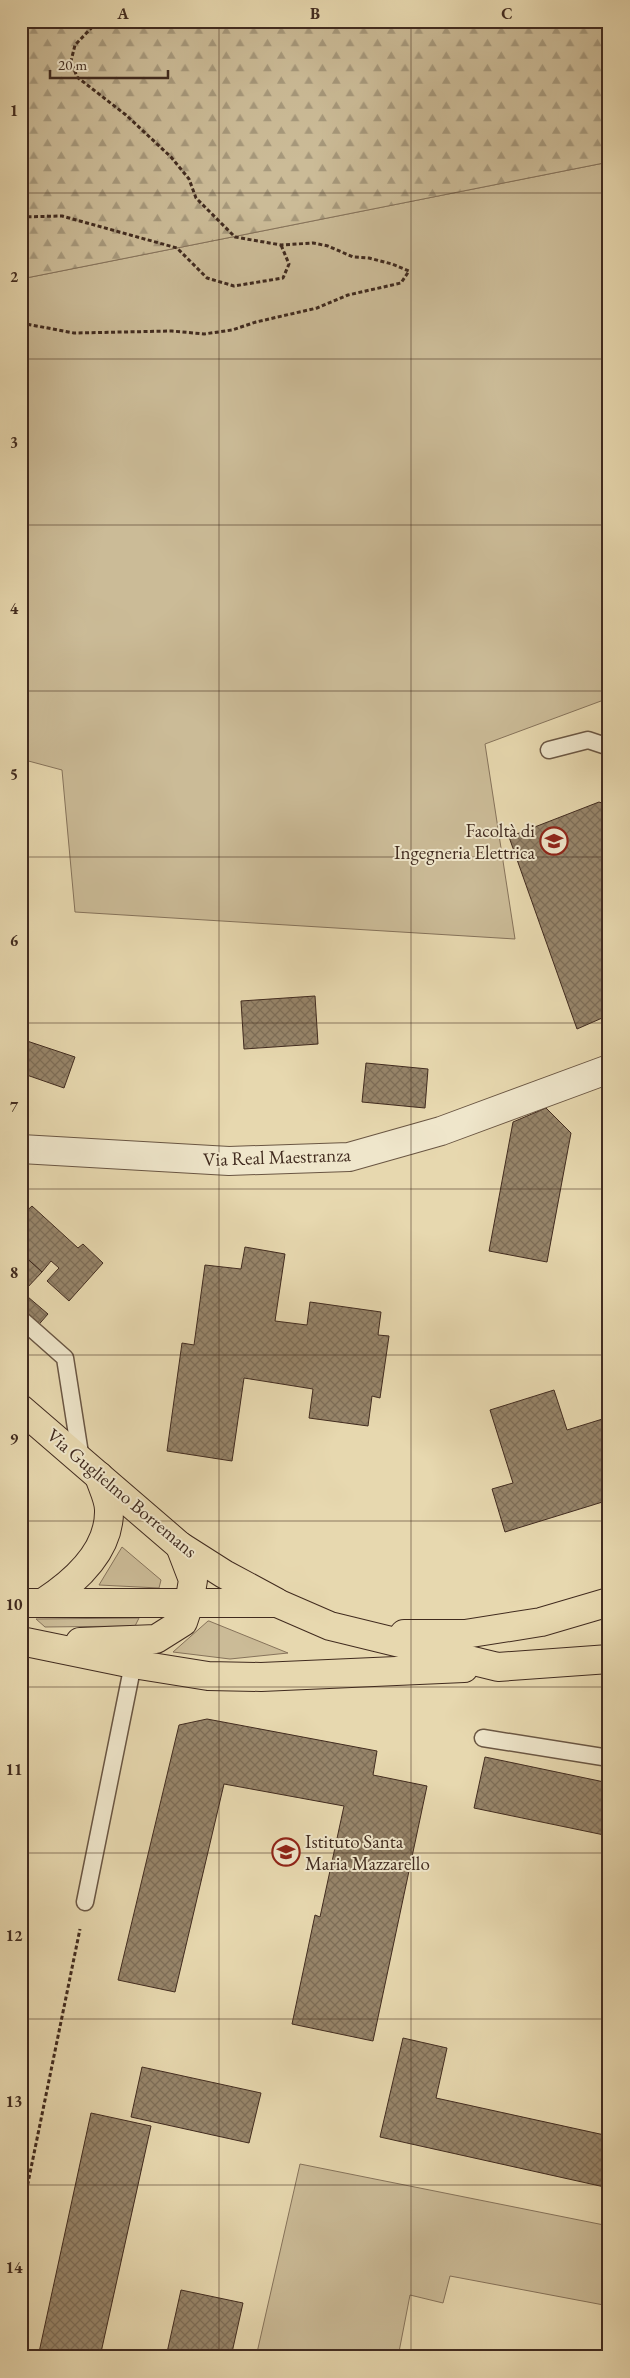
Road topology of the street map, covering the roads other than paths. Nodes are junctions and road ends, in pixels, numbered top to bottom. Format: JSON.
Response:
{"nodes":[{"id":1,"x":609,"y":747,"type":"edge"},
{"id":2,"x":549,"y":750,"type":"dead end"},
{"id":3,"x":609,"y":1070,"type":"edge"},
{"id":4,"x":21,"y":1149,"type":"edge"},
{"id":5,"x":21,"y":1319,"type":"edge"},
{"id":6,"x":21,"y":1409,"type":"edge"},
{"id":7,"x":90,"y":1468,"type":"junction"},
{"id":8,"x":180,"y":1546,"type":"junction"},
{"id":9,"x":33,"y":1602,"type":"edge"},
{"id":10,"x":609,"y":1602,"type":"edge"},
{"id":11,"x":277,"y":1603,"type":"junction"},
{"id":12,"x":189,"y":1604,"type":"junction"},
{"id":13,"x":358,"y":1634,"type":"junction"},
{"id":14,"x":31,"y":1643,"type":"edge"},
{"id":15,"x":609,"y":1659,"type":"edge"},
{"id":16,"x":133,"y":1664,"type":"junction"},
{"id":17,"x":498,"y":1667,"type":"junction"},
{"id":18,"x":483,"y":1738,"type":"dead end"},
{"id":19,"x":609,"y":1758,"type":"edge"},
{"id":20,"x":85,"y":1902,"type":"road end"}],
"edges":[{"from":1,"to":2,"type":"lane"},
{"from":3,"to":4,"type":"street","name":"Via Real Maestranza"},
{"from":5,"to":7,"type":"lane"},
{"from":6,"to":7,"type":"main road","name":"Via Guglielmo Borremans"},
{"from":7,"to":8,"type":"main road","name":"Via Guglielmo Borremans"},
{"from":7,"to":9,"type":"main road"},
{"from":8,"to":11,"type":"main road","name":"Via Guglielmo Borremans"},
{"from":8,"to":12,"type":"main road"},
{"from":9,"to":12,"type":"main road"},
{"from":10,"to":13,"type":"main road"},
{"from":11,"to":12,"type":"main road"},
{"from":11,"to":13,"type":"main road","name":"Via Guglielmo Borremans"},
{"from":12,"to":14,"type":"main road"},
{"from":13,"to":17,"type":"main road"},
{"from":14,"to":16,"type":"main road"},
{"from":15,"to":17,"type":"main road"},
{"from":16,"to":17,"type":"main road"},
{"from":16,"to":20,"type":"lane"},
{"from":18,"to":19,"type":"lane"}]}
